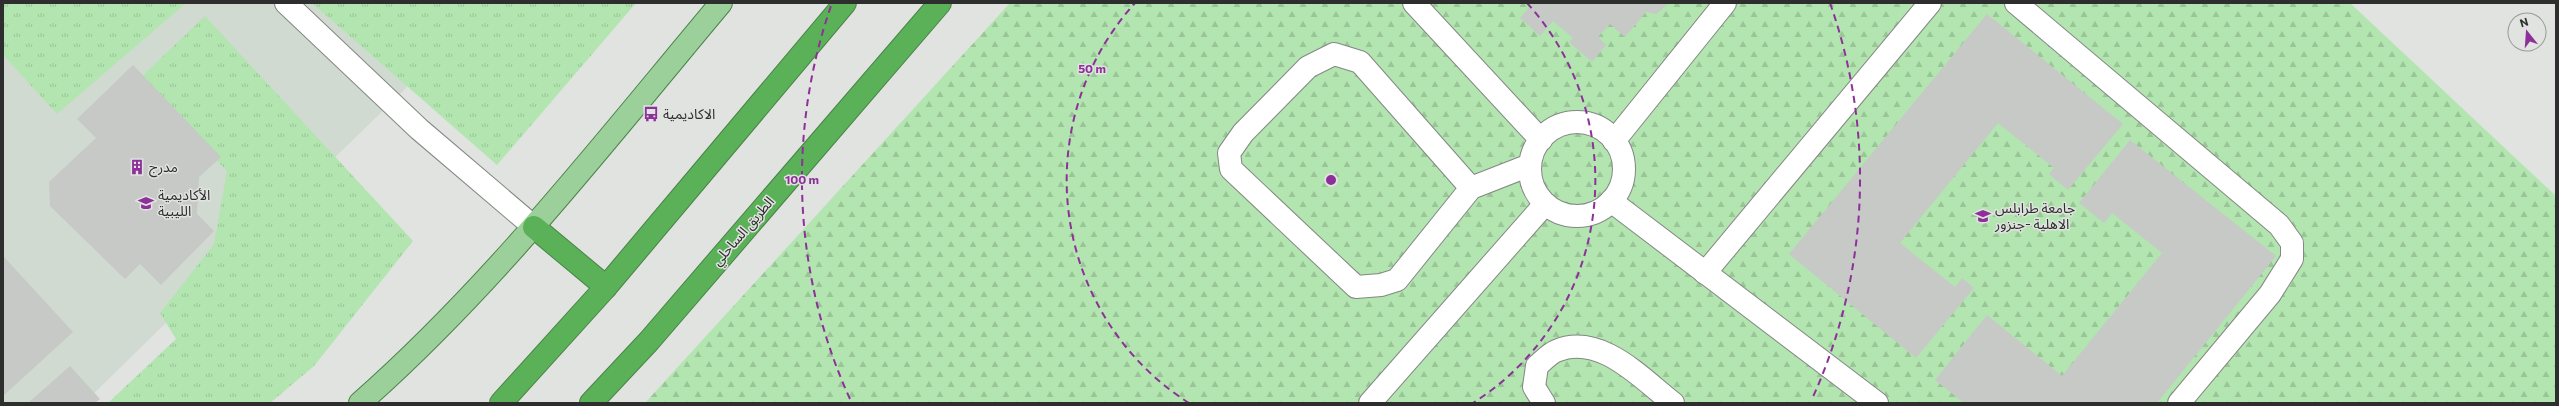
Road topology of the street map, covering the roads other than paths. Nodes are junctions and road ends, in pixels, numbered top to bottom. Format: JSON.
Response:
{"nodes":[{"id":1,"x":286,"y":3,"type":"edge"},
{"id":2,"x":721,"y":3,"type":"edge"},
{"id":3,"x":845,"y":3,"type":"edge"},
{"id":4,"x":940,"y":3,"type":"edge"},
{"id":5,"x":1414,"y":3,"type":"edge"},
{"id":6,"x":1725,"y":3,"type":"edge"},
{"id":7,"x":1930,"y":3,"type":"edge"},
{"id":8,"x":2016,"y":3,"type":"edge"},
{"id":9,"x":1541,"y":140,"type":"junction"},
{"id":10,"x":1614,"y":141,"type":"junction"},
{"id":11,"x":1530,"y":165,"type":"junction"},
{"id":12,"x":1471,"y":188,"type":"junction"},
{"id":13,"x":1611,"y":201,"type":"junction"},
{"id":14,"x":1545,"y":204,"type":"junction"},
{"id":15,"x":534,"y":227,"type":"junction"},
{"id":16,"x":1705,"y":273,"type":"junction"},
{"id":17,"x":606,"y":287,"type":"junction"},
{"id":18,"x":360,"y":403,"type":"edge"},
{"id":19,"x":501,"y":403,"type":"edge"},
{"id":20,"x":591,"y":403,"type":"edge"},
{"id":21,"x":1370,"y":403,"type":"edge"},
{"id":22,"x":1544,"y":403,"type":"edge"},
{"id":23,"x":1673,"y":403,"type":"edge"},
{"id":24,"x":1877,"y":403,"type":"edge"},
{"id":25,"x":2179,"y":403,"type":"edge"}],
"edges":[{"from":1,"to":15,"type":"lane"},
{"from":2,"to":15,"type":"main road"},
{"from":3,"to":17,"type":"highway"},
{"from":4,"to":20,"type":"highway","name":"الطريق الساحلي"},
{"from":5,"to":9,"type":"lane"},
{"from":6,"to":10,"type":"lane"},
{"from":7,"to":16,"type":"lane"},
{"from":8,"to":25,"type":"lane"},
{"from":9,"to":10,"type":"lane"},
{"from":9,"to":11,"type":"lane"},
{"from":10,"to":13,"type":"lane"},
{"from":11,"to":12,"type":"lane"},
{"from":11,"to":14,"type":"lane"},
{"from":12,"to":12,"type":"lane"},
{"from":13,"to":14,"type":"lane"},
{"from":13,"to":16,"type":"lane"},
{"from":14,"to":21,"type":"lane"},
{"from":15,"to":17,"type":"highway"},
{"from":15,"to":18,"type":"main road"},
{"from":16,"to":24,"type":"lane"},
{"from":17,"to":19,"type":"highway"},
{"from":22,"to":23,"type":"lane"}]}
